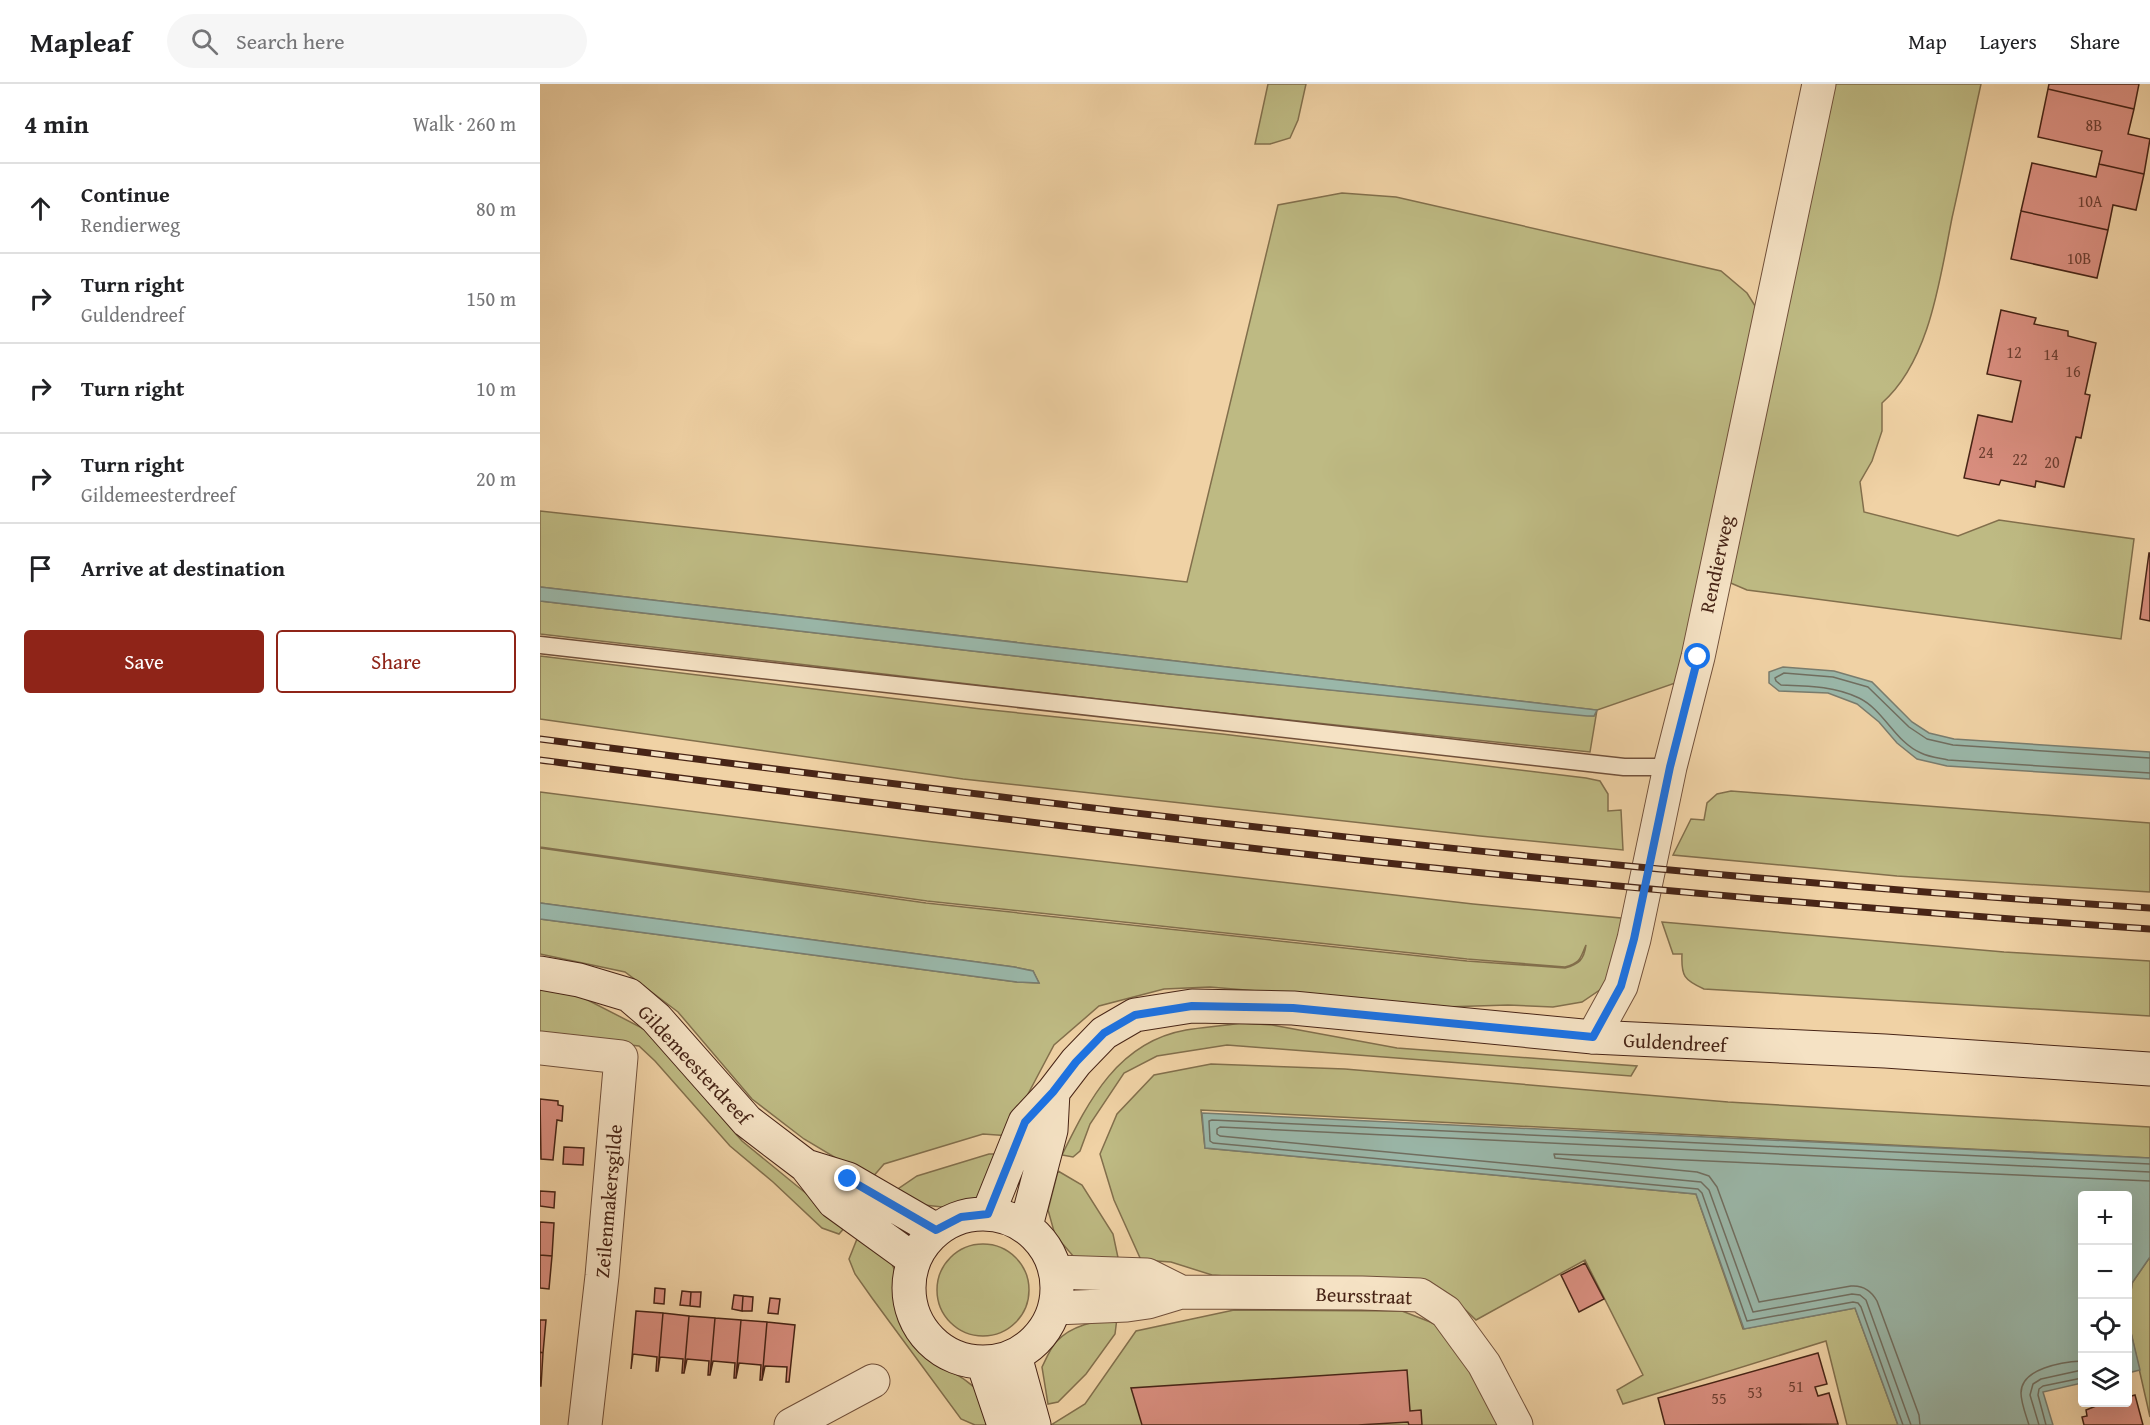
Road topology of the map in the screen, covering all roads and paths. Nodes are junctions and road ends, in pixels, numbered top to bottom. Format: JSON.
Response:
{"nodes":[{"id":1,"x":1819,"y":84,"type":"edge"},
{"id":2,"x":540,"y":645,"type":"edge"},
{"id":3,"x":1670,"y":767,"type":"junction"},
{"id":4,"x":540,"y":973,"type":"edge"},
{"id":5,"x":1593,"y":1037,"type":"junction"},
{"id":6,"x":540,"y":1048,"type":"edge"},
{"id":7,"x":2150,"y":1069,"type":"edge"},
{"id":8,"x":1053,"y":1092,"type":"junction"},
{"id":9,"x":806,"y":1166,"type":"junction"},
{"id":10,"x":988,"y":1214,"type":"junction"},
{"id":11,"x":1026,"y":1226,"type":"junction"},
{"id":12,"x":936,"y":1230,"type":"junction"},
{"id":13,"x":914,"y":1260,"type":"junction"},
{"id":14,"x":1056,"y":1272,"type":"junction"},
{"id":15,"x":1181,"y":1292,"type":"junction"},
{"id":16,"x":1055,"y":1308,"type":"junction"},
{"id":17,"x":1015,"y":1356,"type":"junction"},
{"id":18,"x":983,"y":1363,"type":"junction"},
{"id":19,"x":873,"y":1381,"type":"dead end"},
{"id":20,"x":585,"y":1425,"type":"edge"},
{"id":21,"x":791,"y":1425,"type":"edge"},
{"id":22,"x":1004,"y":1425,"type":"edge"},
{"id":23,"x":1034,"y":1425,"type":"edge"},
{"id":24,"x":1516,"y":1425,"type":"edge"}],
"edges":[{"from":1,"to":3,"type":"street","name":"Rendierweg"},
{"from":2,"to":3,"type":"lane"},
{"from":3,"to":5,"type":"street","name":"Rendierweg"},
{"from":4,"to":9,"type":"street","name":"Gildemeesterdreef"},
{"from":5,"to":7,"type":"street","name":"Guldendreef"},
{"from":5,"to":8,"type":"street","name":"Guldendreef"},
{"from":6,"to":20,"type":"street","name":"Zeilenmakersgilde"},
{"from":8,"to":10,"type":"street","name":"Guldendreef"},
{"from":8,"to":11,"type":"street"},
{"from":9,"to":12,"type":"street","name":"Gildemeesterdreef"},
{"from":9,"to":13,"type":"street","name":"Gildemeesterdreef"},
{"from":10,"to":11,"type":"street"},
{"from":10,"to":12,"type":"street"},
{"from":11,"to":14,"type":"street"},
{"from":12,"to":13,"type":"street"},
{"from":13,"to":18,"type":"street"},
{"from":14,"to":15,"type":"street","name":"Beursstraat"},
{"from":14,"to":16,"type":"street"},
{"from":15,"to":16,"type":"street","name":"Beursstraat"},
{"from":15,"to":24,"type":"street","name":"Beursstraat"},
{"from":16,"to":17,"type":"street"},
{"from":17,"to":18,"type":"street"},
{"from":17,"to":23,"type":"street"},
{"from":18,"to":22,"type":"street"},
{"from":19,"to":21,"type":"street"}]}
